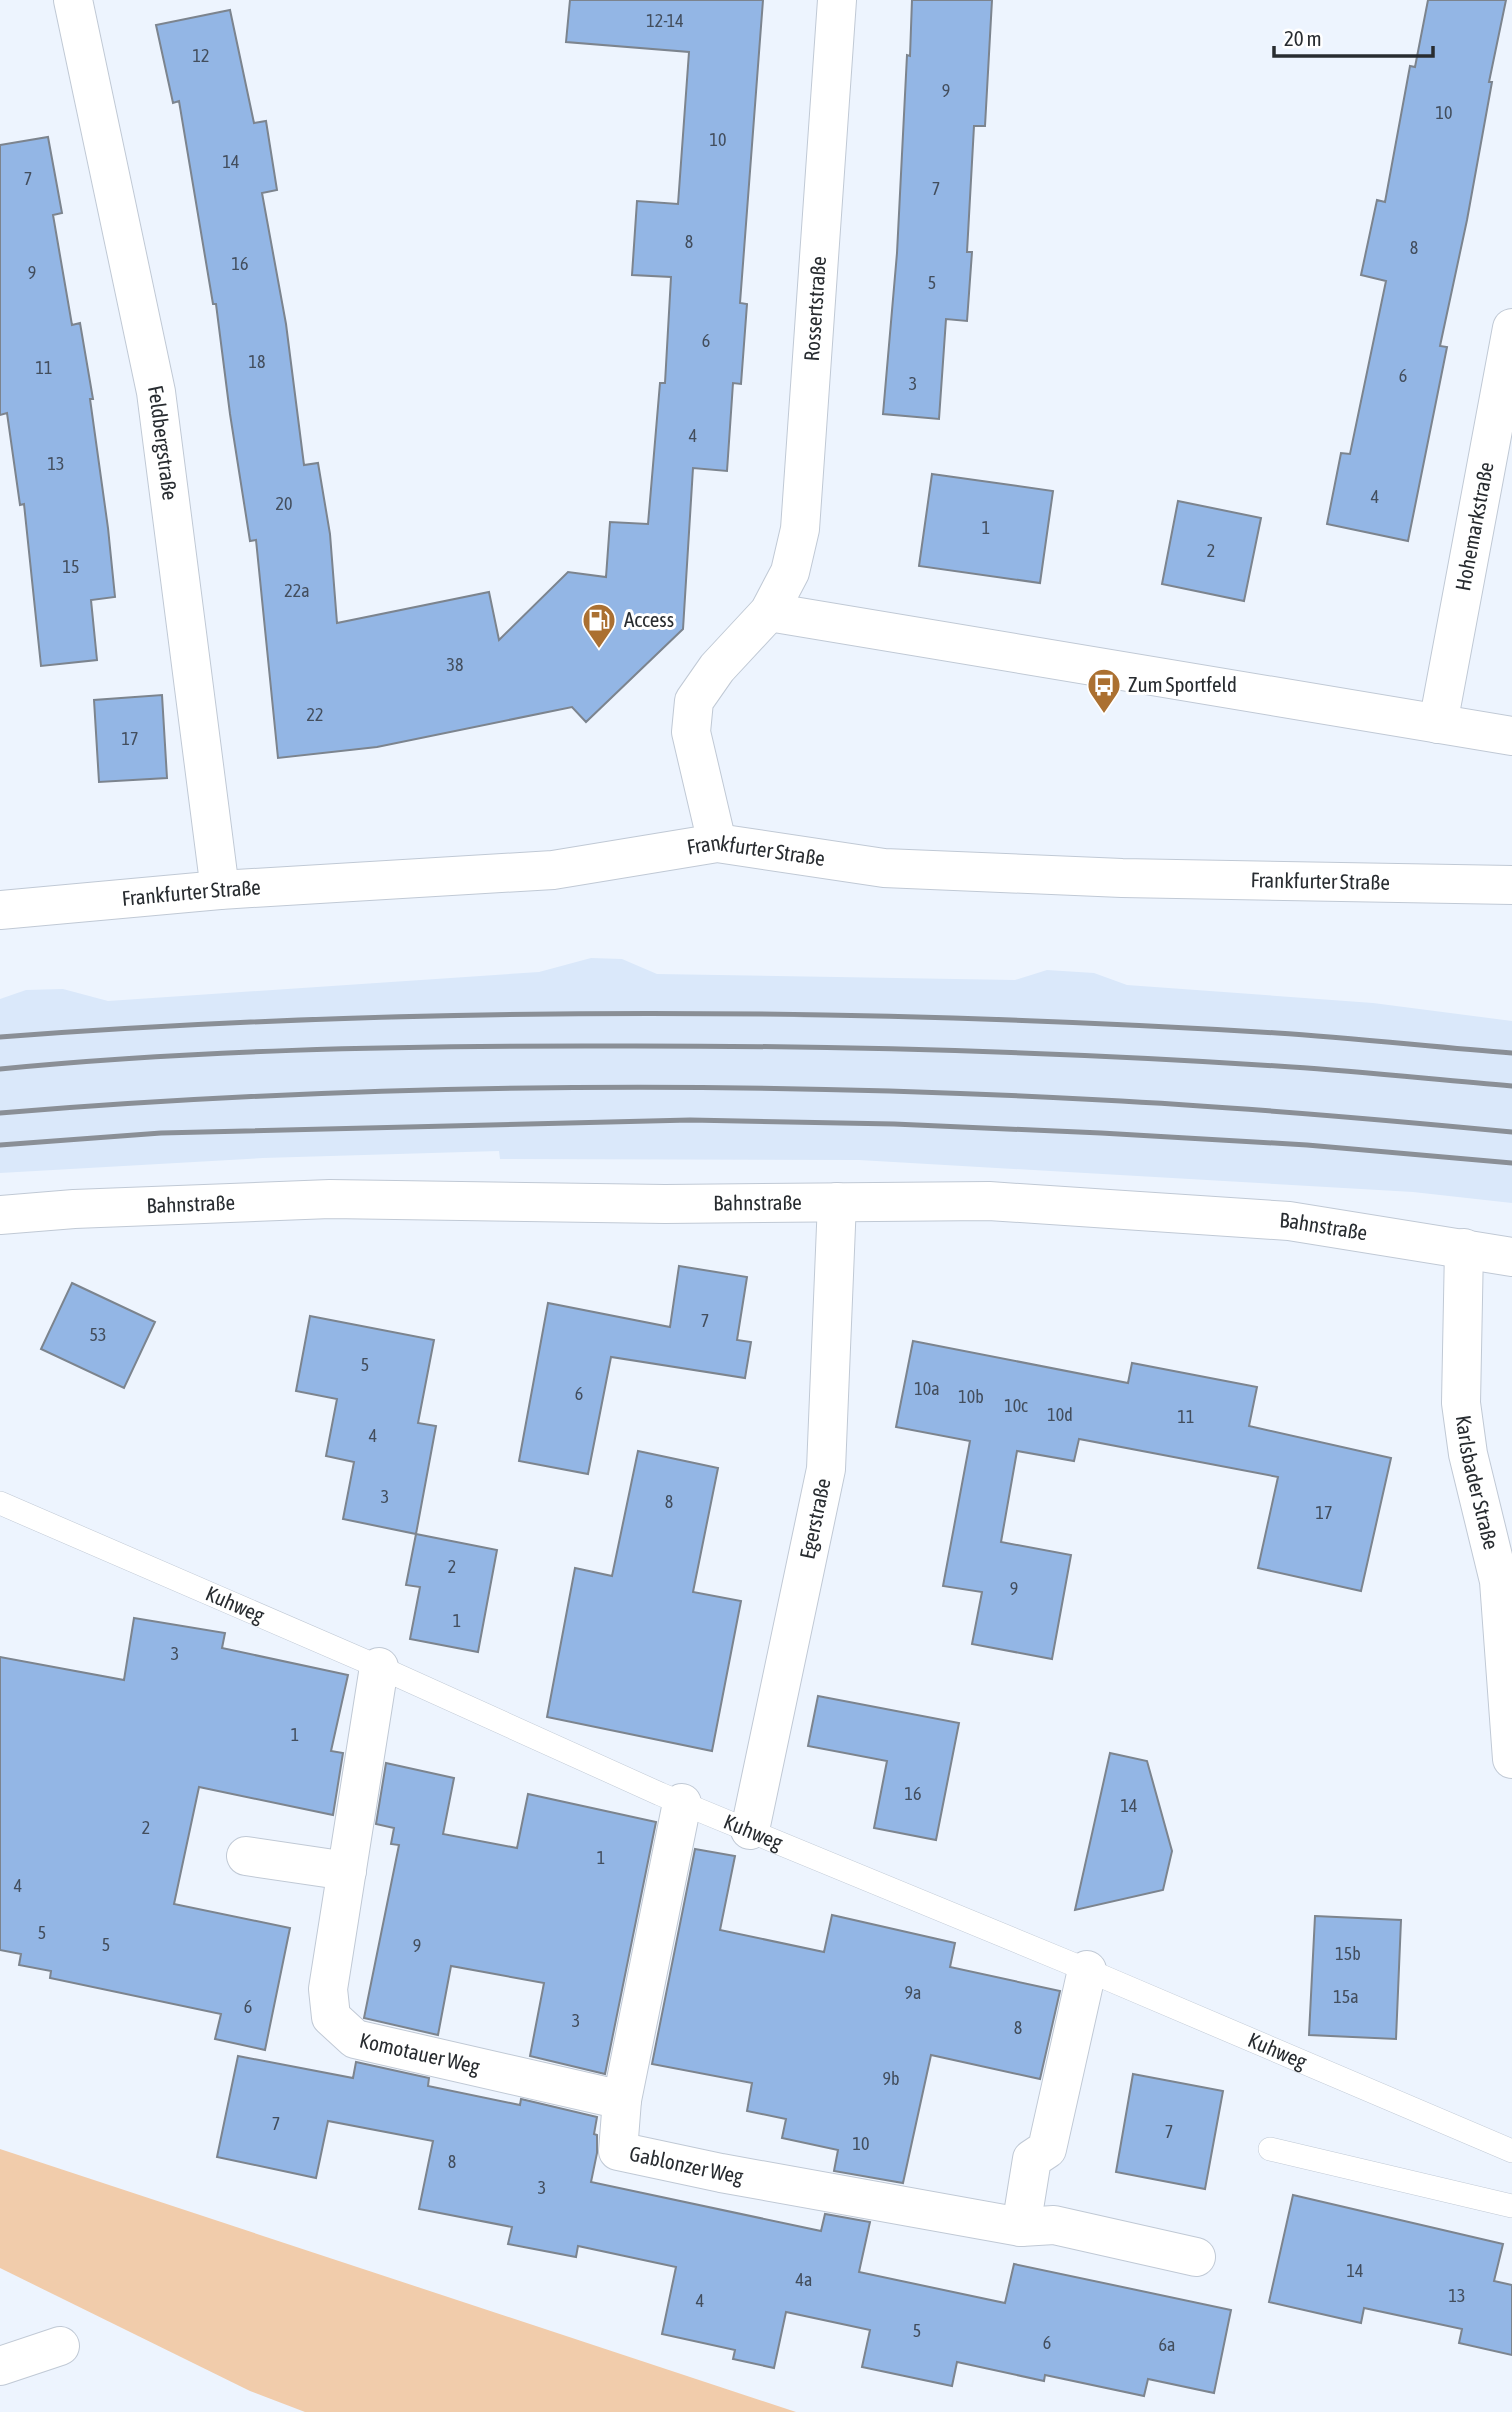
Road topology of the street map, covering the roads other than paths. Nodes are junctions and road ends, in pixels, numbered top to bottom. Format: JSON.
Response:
{"nodes":[{"id":1,"x":73,"y":0,"type":"edge"},
{"id":2,"x":837,"y":0,"type":"edge"},
{"id":3,"x":1512,"y":328,"type":"edge"},
{"id":4,"x":769,"y":612,"type":"junction"},
{"id":5,"x":1438,"y":724,"type":"junction"},
{"id":6,"x":1512,"y":736,"type":"edge"},
{"id":7,"x":717,"y":844,"type":"junction"},
{"id":8,"x":1512,"y":885,"type":"edge"},
{"id":9,"x":220,"y":890,"type":"junction"},
{"id":10,"x":0,"y":910,"type":"edge"},
{"id":11,"x":837,"y":1202,"type":"junction"},
{"id":12,"x":0,"y":1215,"type":"edge"},
{"id":13,"x":1464,"y":1248,"type":"junction"},
{"id":14,"x":1512,"y":1256,"type":"edge"},
{"id":15,"x":0,"y":1503,"type":"edge"},
{"id":16,"x":379,"y":1667,"type":"junction"},
{"id":17,"x":1512,"y":1759,"type":"edge"},
{"id":18,"x":682,"y":1803,"type":"junction"},
{"id":19,"x":750,"y":1830,"type":"junction"},
{"id":20,"x":246,"y":1856,"type":"dead end"},
{"id":21,"x":347,"y":1871,"type":"junction"},
{"id":22,"x":1087,"y":1970,"type":"junction"},
{"id":23,"x":622,"y":2099,"type":"junction"},
{"id":24,"x":1270,"y":2149,"type":"dead end"},
{"id":25,"x":1512,"y":2151,"type":"edge"},
{"id":26,"x":1512,"y":2206,"type":"edge"},
{"id":27,"x":1021,"y":2227,"type":"junction"},
{"id":28,"x":1196,"y":2258,"type":"dead end"},
{"id":29,"x":60,"y":2346,"type":"dead end"},
{"id":30,"x":0,"y":2366,"type":"edge"}],
"edges":[{"from":1,"to":9,"type":"street","name":"Feldbergstraße"},
{"from":2,"to":4,"type":"street","name":"Rossertstraße"},
{"from":3,"to":5,"type":"street","name":"Hohemarkstraße"},
{"from":4,"to":5,"type":"street"},
{"from":4,"to":7,"type":"street"},
{"from":5,"to":6,"type":"street"},
{"from":7,"to":8,"type":"street","name":"Frankfurter Straße"},
{"from":7,"to":9,"type":"street","name":"Frankfurter Straße"},
{"from":9,"to":10,"type":"street","name":"Frankfurter Straße"},
{"from":11,"to":12,"type":"street","name":"Bahnstraße"},
{"from":11,"to":13,"type":"street","name":"Bahnstraße"},
{"from":11,"to":19,"type":"street","name":"Egerstraße"},
{"from":13,"to":14,"type":"street","name":"Bahnstraße"},
{"from":13,"to":17,"type":"street","name":"Karlsbader Straße"},
{"from":15,"to":16,"type":"lane","name":"Kuhweg"},
{"from":16,"to":18,"type":"lane","name":"Kuhweg"},
{"from":16,"to":21,"type":"street","name":"Komotauer Weg"},
{"from":18,"to":19,"type":"lane","name":"Kuhweg"},
{"from":18,"to":23,"type":"street","name":"Gablonzer Weg"},
{"from":19,"to":22,"type":"lane","name":"Kuhweg"},
{"from":20,"to":21,"type":"street"},
{"from":21,"to":23,"type":"street","name":"Komotauer Weg"},
{"from":22,"to":25,"type":"lane","name":"Kuhweg"},
{"from":22,"to":27,"type":"street"},
{"from":23,"to":27,"type":"street","name":"Gablonzer Weg"},
{"from":24,"to":26,"type":"lane"},
{"from":27,"to":28,"type":"street","name":"Gablonzer Weg"},
{"from":29,"to":30,"type":"street"}]}
